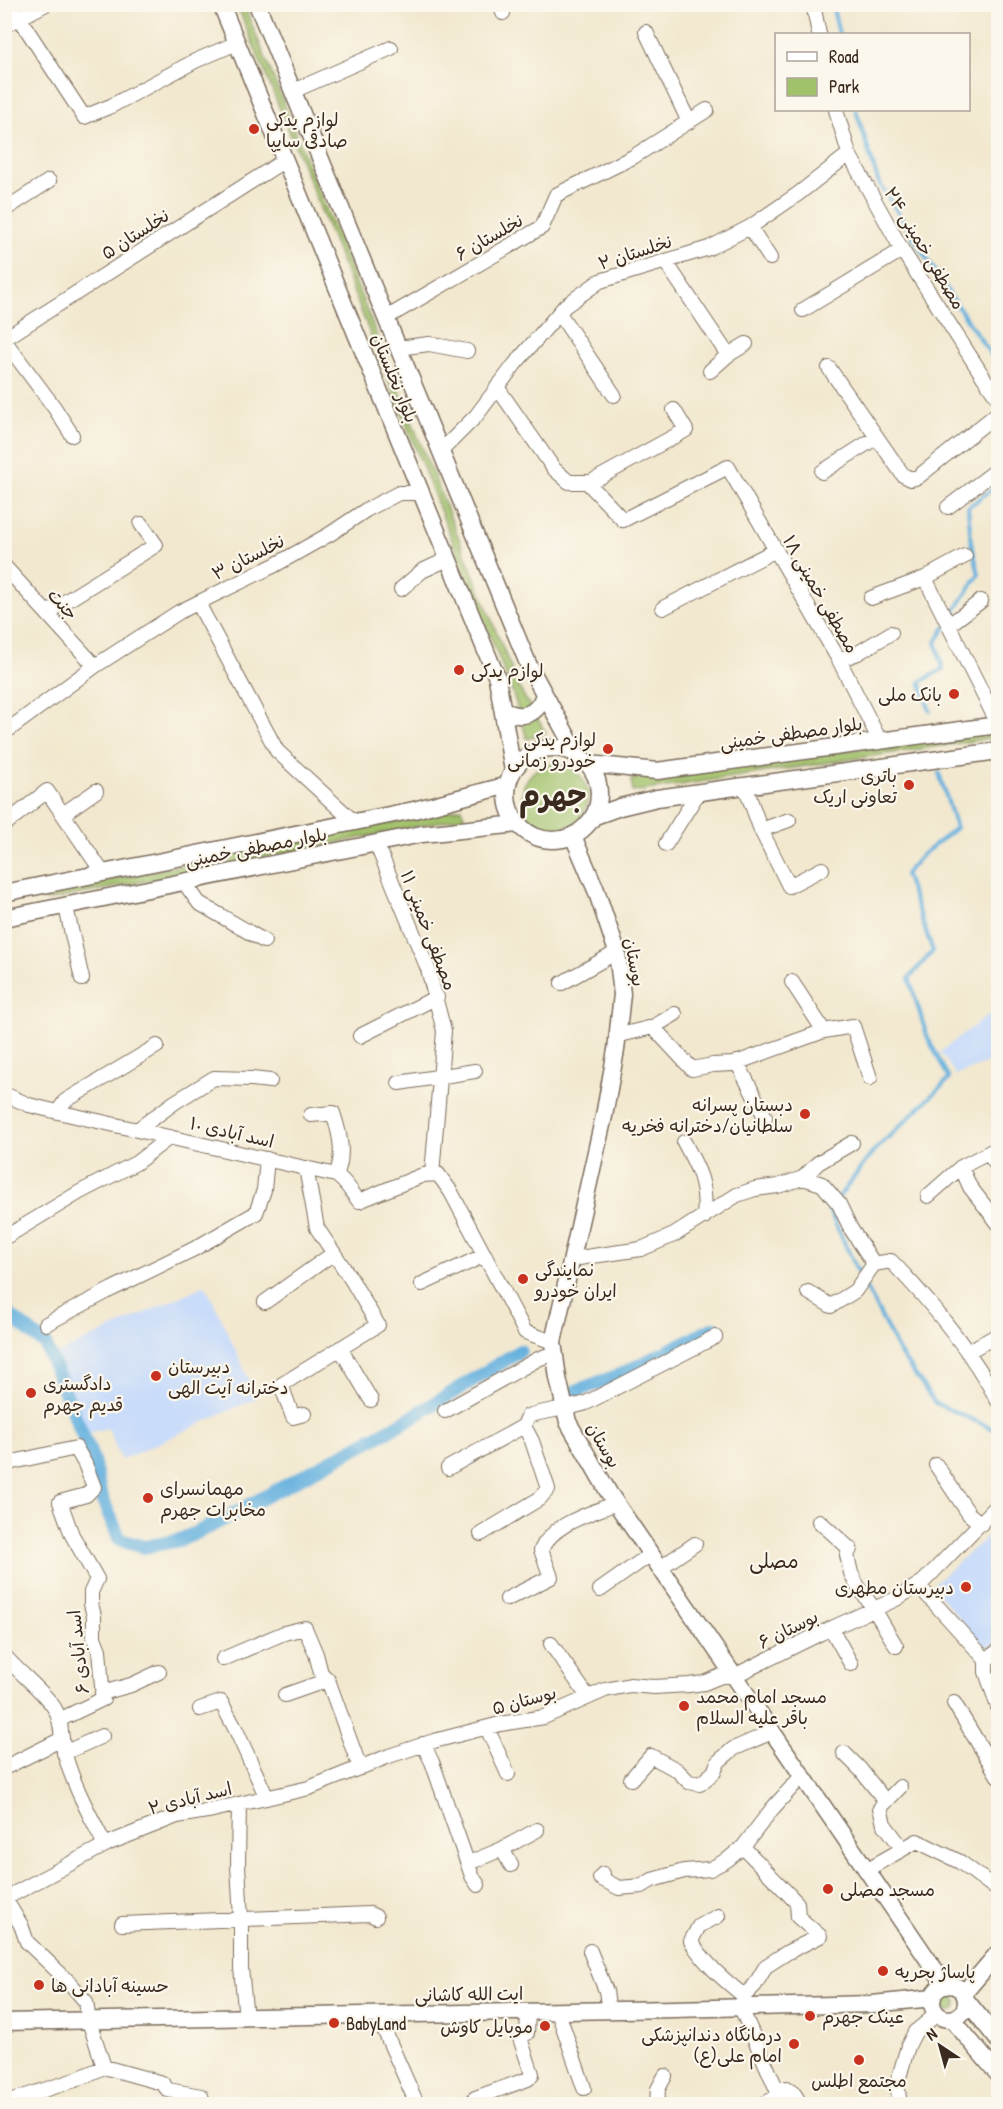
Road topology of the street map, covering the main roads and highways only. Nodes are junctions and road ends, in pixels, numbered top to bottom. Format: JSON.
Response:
{"nodes":[{"id":1,"x":221,"y":4,"type":"edge"},
{"id":2,"x":257,"y":4,"type":"edge"},
{"id":3,"x":544,"y":695,"type":"junction"},
{"id":4,"x":502,"y":708,"type":"junction"},
{"id":5,"x":999,"y":724,"type":"edge"},
{"id":6,"x":999,"y":751,"type":"edge"},
{"id":7,"x":583,"y":759,"type":"junction"},
{"id":8,"x":511,"y":778,"type":"junction"},
{"id":9,"x":595,"y":816,"type":"junction"},
{"id":10,"x":518,"y":824,"type":"junction"},
{"id":11,"x":573,"y":836,"type":"junction"},
{"id":12,"x":26,"y":889,"type":"junction"},
{"id":13,"x":4,"y":893,"type":"edge"},
{"id":14,"x":30,"y":913,"type":"junction"},
{"id":15,"x":4,"y":918,"type":"edge"},
{"id":16,"x":999,"y":1953,"type":"edge"},
{"id":17,"x":946,"y":1986,"type":"junction"},
{"id":18,"x":965,"y":1997,"type":"junction"},
{"id":19,"x":941,"y":2010,"type":"junction"},
{"id":20,"x":4,"y":2022,"type":"edge"},
{"id":21,"x":999,"y":2040,"type":"edge"},
{"id":22,"x":999,"y":2074,"type":"edge"}],
"edges":[{"from":1,"to":4,"type":"main road","name":"بلوار نخلستان"},
{"from":2,"to":3,"type":"main road","name":"بلوار نخلستان"},
{"from":3,"to":4,"type":"main road"},
{"from":3,"to":7,"type":"main road","name":"بلوار نخلستان"},
{"from":4,"to":8,"type":"main road","name":"بلوار نخلستان"},
{"from":5,"to":7,"type":"main road","name":"بلوار مصطفی خمینی"},
{"from":6,"to":9,"type":"main road"},
{"from":7,"to":8,"type":"main road"},
{"from":7,"to":9,"type":"main road"},
{"from":8,"to":10,"type":"main road"},
{"from":8,"to":12,"type":"main road","name":"بلوار مصطفی خمینی"},
{"from":9,"to":11,"type":"main road"},
{"from":10,"to":11,"type":"main road"},
{"from":10,"to":14,"type":"main road","name":"بلوار مصطفی خمینی"},
{"from":11,"to":17,"type":"main road","name":"بوستان"},
{"from":12,"to":13,"type":"main road","name":"بلوار مصطفی خمینی"},
{"from":12,"to":14,"type":"main road"},
{"from":14,"to":15,"type":"main road","name":"بلوار مصطفی خمینی"},
{"from":16,"to":18,"type":"main road"},
{"from":17,"to":18,"type":"main road"},
{"from":17,"to":19,"type":"main road"},
{"from":18,"to":19,"type":"main road"},
{"from":18,"to":21,"type":"main road"},
{"from":19,"to":20,"type":"main road","name":"ایت الله کاشانی"},
{"from":19,"to":22,"type":"main road"}]}
